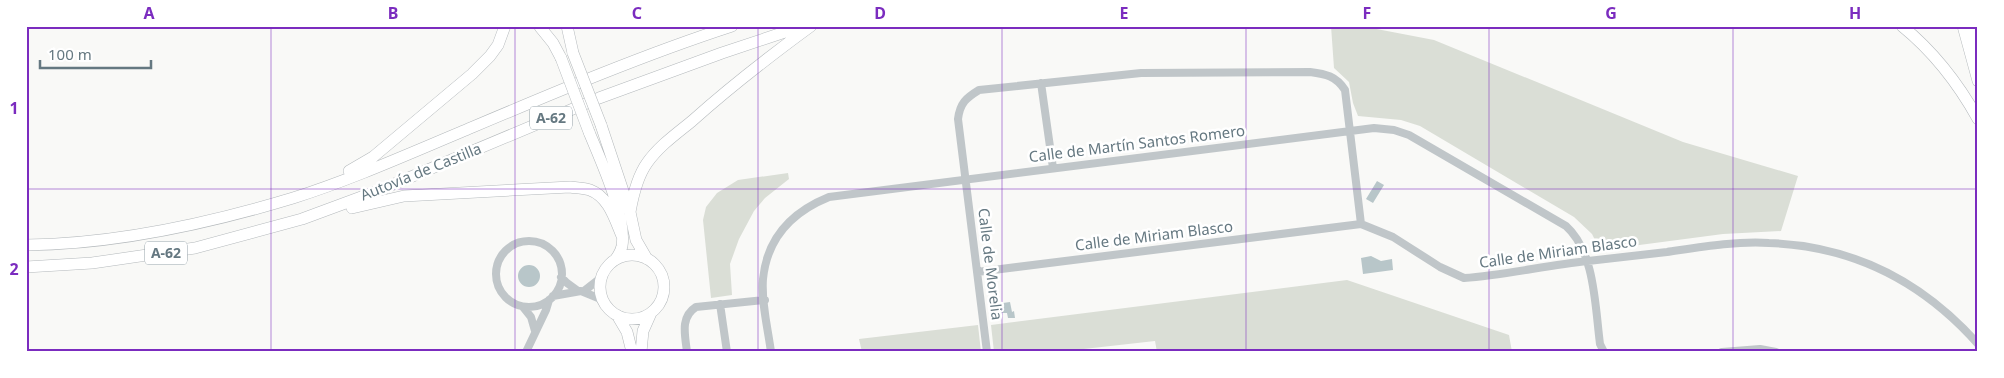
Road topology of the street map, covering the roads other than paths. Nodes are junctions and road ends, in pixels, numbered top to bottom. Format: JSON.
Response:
{"nodes":[{"id":1,"x":505,"y":26,"type":"edge"},
{"id":2,"x":547,"y":26,"type":"edge"},
{"id":3,"x":567,"y":26,"type":"edge"},
{"id":4,"x":732,"y":26,"type":"edge"},
{"id":5,"x":803,"y":26,"type":"edge"},
{"id":6,"x":811,"y":26,"type":"edge"},
{"id":7,"x":1902,"y":26,"type":"edge"},
{"id":8,"x":1963,"y":26,"type":"edge"},
{"id":9,"x":1971,"y":26,"type":"edge"},
{"id":10,"x":539,"y":27,"type":"edge"},
{"id":11,"x":1978,"y":51,"type":"edge"},
{"id":12,"x":1978,"y":81,"type":"edge"},
{"id":13,"x":1041,"y":83,"type":"junction"},
{"id":14,"x":1978,"y":119,"type":"edge"},
{"id":15,"x":1350,"y":130,"type":"junction"},
{"id":16,"x":1053,"y":168,"type":"junction"},
{"id":17,"x":966,"y":179,"type":"junction"},
{"id":18,"x":300,"y":196,"type":"junction"},
{"id":19,"x":630,"y":212,"type":"junction"},
{"id":20,"x":302,"y":219,"type":"junction"},
{"id":21,"x":1361,"y":224,"type":"junction"},
{"id":22,"x":622,"y":236,"type":"junction"},
{"id":23,"x":26,"y":245,"type":"edge"},
{"id":24,"x":647,"y":258,"type":"junction"},
{"id":25,"x":615,"y":260,"type":"junction"},
{"id":26,"x":1588,"y":261,"type":"junction"},
{"id":27,"x":26,"y":267,"type":"edge"},
{"id":28,"x":977,"y":272,"type":"junction"},
{"id":29,"x":561,"y":277,"type":"junction"},
{"id":30,"x":602,"y":277,"type":"junction"},
{"id":31,"x":581,"y":291,"type":"junction"},
{"id":32,"x":551,"y":298,"type":"junction"},
{"id":33,"x":603,"y":300,"type":"junction"},
{"id":34,"x":765,"y":300,"type":"junction"},
{"id":35,"x":720,"y":304,"type":"junction"},
{"id":36,"x":523,"y":307,"type":"junction"},
{"id":37,"x":651,"y":313,"type":"junction"},
{"id":38,"x":617,"y":315,"type":"junction"},
{"id":39,"x":535,"y":331,"type":"junction"},
{"id":40,"x":1600,"y":344,"type":"junction"},
{"id":41,"x":1978,"y":344,"type":"edge"},
{"id":42,"x":526,"y":352,"type":"edge"},
{"id":43,"x":632,"y":352,"type":"edge"},
{"id":44,"x":641,"y":352,"type":"edge"},
{"id":45,"x":687,"y":352,"type":"edge"},
{"id":46,"x":727,"y":352,"type":"edge"},
{"id":47,"x":771,"y":352,"type":"edge"},
{"id":48,"x":987,"y":352,"type":"edge"},
{"id":49,"x":1596,"y":352,"type":"edge"},
{"id":50,"x":1604,"y":352,"type":"edge"},
{"id":51,"x":1722,"y":352,"type":"edge"},
{"id":52,"x":1776,"y":352,"type":"edge"}],
"edges":[{"from":1,"to":18,"type":"highway"},
{"from":2,"to":10,"type":"highway"},
{"from":3,"to":19,"type":"highway","bridge":true},
{"from":4,"to":18,"type":"highway","name":"Autovía de Castilla","number":"A-62"},
{"from":5,"to":20,"type":"highway","name":"Autovía de Castilla","number":"A-62"},
{"from":6,"to":19,"type":"highway"},
{"from":7,"to":14,"type":"highway"},
{"from":8,"to":12,"type":"highway"},
{"from":9,"to":11,"type":"highway"},
{"from":10,"to":22,"type":"highway","bridge":true},
{"from":13,"to":15,"type":"street","name":"Calle de Morelia"},
{"from":13,"to":16,"type":"street"},
{"from":13,"to":17,"type":"street","name":"Calle de Morelia"},
{"from":15,"to":16,"type":"street","name":"Calle de Martín Santos Romero"},
{"from":15,"to":21,"type":"street","name":"Calle de Morelia"},
{"from":15,"to":26,"type":"street","name":"Calle de Martín Santos Romero"},
{"from":16,"to":17,"type":"street","name":"Calle de Martín Santos Romero"},
{"from":17,"to":28,"type":"street","name":"Calle de Morelia"},
{"from":17,"to":34,"type":"street","name":"Calle de Martín Santos Romero"},
{"from":18,"to":23,"type":"highway","name":"Autovía de Castilla","number":"A-62"},
{"from":19,"to":24,"type":"highway"},
{"from":20,"to":22,"type":"highway"},
{"from":20,"to":27,"type":"highway","name":"Autovía de Castilla","number":"A-62"},
{"from":21,"to":26,"type":"street","name":"Calle de Miriam Blasco"},
{"from":21,"to":28,"type":"street","name":"Calle de Miriam Blasco"},
{"from":22,"to":25,"type":"highway"},
{"from":24,"to":25,"type":"highway"},
{"from":24,"to":37,"type":"highway"},
{"from":25,"to":30,"type":"highway"},
{"from":26,"to":40,"type":"street","name":"Calle de Martín Santos Romero"},
{"from":26,"to":41,"type":"street","name":"Calle de Miriam Blasco"},
{"from":28,"to":48,"type":"street","name":"Calle de Morelia"},
{"from":29,"to":31,"type":"street"},
{"from":29,"to":32,"type":"street"},
{"from":29,"to":36,"type":"street"},
{"from":30,"to":31,"type":"street"},
{"from":30,"to":33,"type":"highway"},
{"from":31,"to":32,"type":"street"},
{"from":31,"to":33,"type":"street"},
{"from":32,"to":36,"type":"street"},
{"from":32,"to":39,"type":"street"},
{"from":33,"to":38,"type":"highway"},
{"from":34,"to":35,"type":"street"},
{"from":34,"to":47,"type":"street","name":"Calle de Martín Santos Romero"},
{"from":35,"to":45,"type":"street"},
{"from":35,"to":46,"type":"street"},
{"from":36,"to":39,"type":"street"},
{"from":37,"to":38,"type":"highway"},
{"from":37,"to":44,"type":"highway"},
{"from":38,"to":43,"type":"highway"},
{"from":39,"to":42,"type":"street"},
{"from":40,"to":49,"type":"street"},
{"from":40,"to":50,"type":"street","name":"Calle de Martín Santos Romero"},
{"from":51,"to":52,"type":"street"}]}
